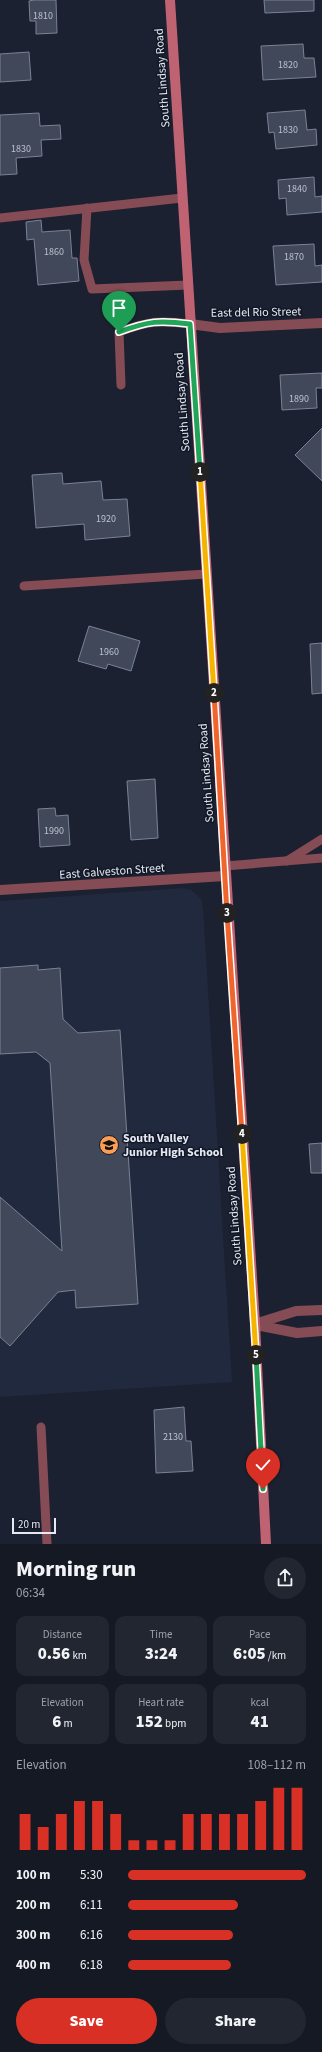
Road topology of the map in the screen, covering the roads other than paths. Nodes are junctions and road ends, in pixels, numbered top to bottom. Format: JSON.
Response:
{"nodes":[{"id":1,"x":170,"y":0,"type":"edge"},
{"id":2,"x":182,"y":198,"type":"junction"},
{"id":3,"x":87,"y":208,"type":"junction"},
{"id":4,"x":0,"y":218,"type":"edge"},
{"id":5,"x":188,"y":286,"type":"junction"},
{"id":6,"x":322,"y":323,"type":"edge"},
{"id":7,"x":190,"y":324,"type":"junction"},
{"id":8,"x":121,"y":385,"type":"dead end"},
{"id":9,"x":206,"y":574,"type":"junction"},
{"id":10,"x":24,"y":586,"type":"dead end"},
{"id":11,"x":322,"y":839,"type":"edge"},
{"id":12,"x":322,"y":858,"type":"edge"},
{"id":13,"x":286,"y":861,"type":"junction"},
{"id":14,"x":225,"y":871,"type":"junction"},
{"id":15,"x":0,"y":890,"type":"edge"},
{"id":16,"x":322,"y":1310,"type":"edge"},
{"id":17,"x":254,"y":1324,"type":"junction"},
{"id":18,"x":322,"y":1331,"type":"edge"},
{"id":19,"x":41,"y":1427,"type":"dead end"},
{"id":20,"x":47,"y":1544,"type":"edge"},
{"id":21,"x":266,"y":1544,"type":"edge"}],
"edges":[{"from":1,"to":2,"type":"main road","name":"South Lindsay Road"},
{"from":2,"to":3,"type":"lane"},
{"from":2,"to":5,"type":"main road","name":"South Lindsay Road"},
{"from":3,"to":4,"type":"lane"},
{"from":3,"to":5,"type":"lane"},
{"from":5,"to":7,"type":"main road","name":"South Lindsay Road"},
{"from":6,"to":7,"type":"street","name":"East del Rio Street"},
{"from":7,"to":8,"type":"lane"},
{"from":7,"to":9,"type":"main road","name":"South Lindsay Road"},
{"from":9,"to":10,"type":"lane"},
{"from":9,"to":14,"type":"main road","name":"South Lindsay Road"},
{"from":11,"to":13,"type":"lane"},
{"from":12,"to":13,"type":"lane"},
{"from":13,"to":14,"type":"lane"},
{"from":14,"to":15,"type":"street","name":"East Galveston Street"},
{"from":14,"to":17,"type":"main road","name":"South Lindsay Road"},
{"from":16,"to":17,"type":"street"},
{"from":17,"to":18,"type":"street"},
{"from":17,"to":21,"type":"main road","name":"South Lindsay Road"},
{"from":19,"to":20,"type":"lane"}]}
